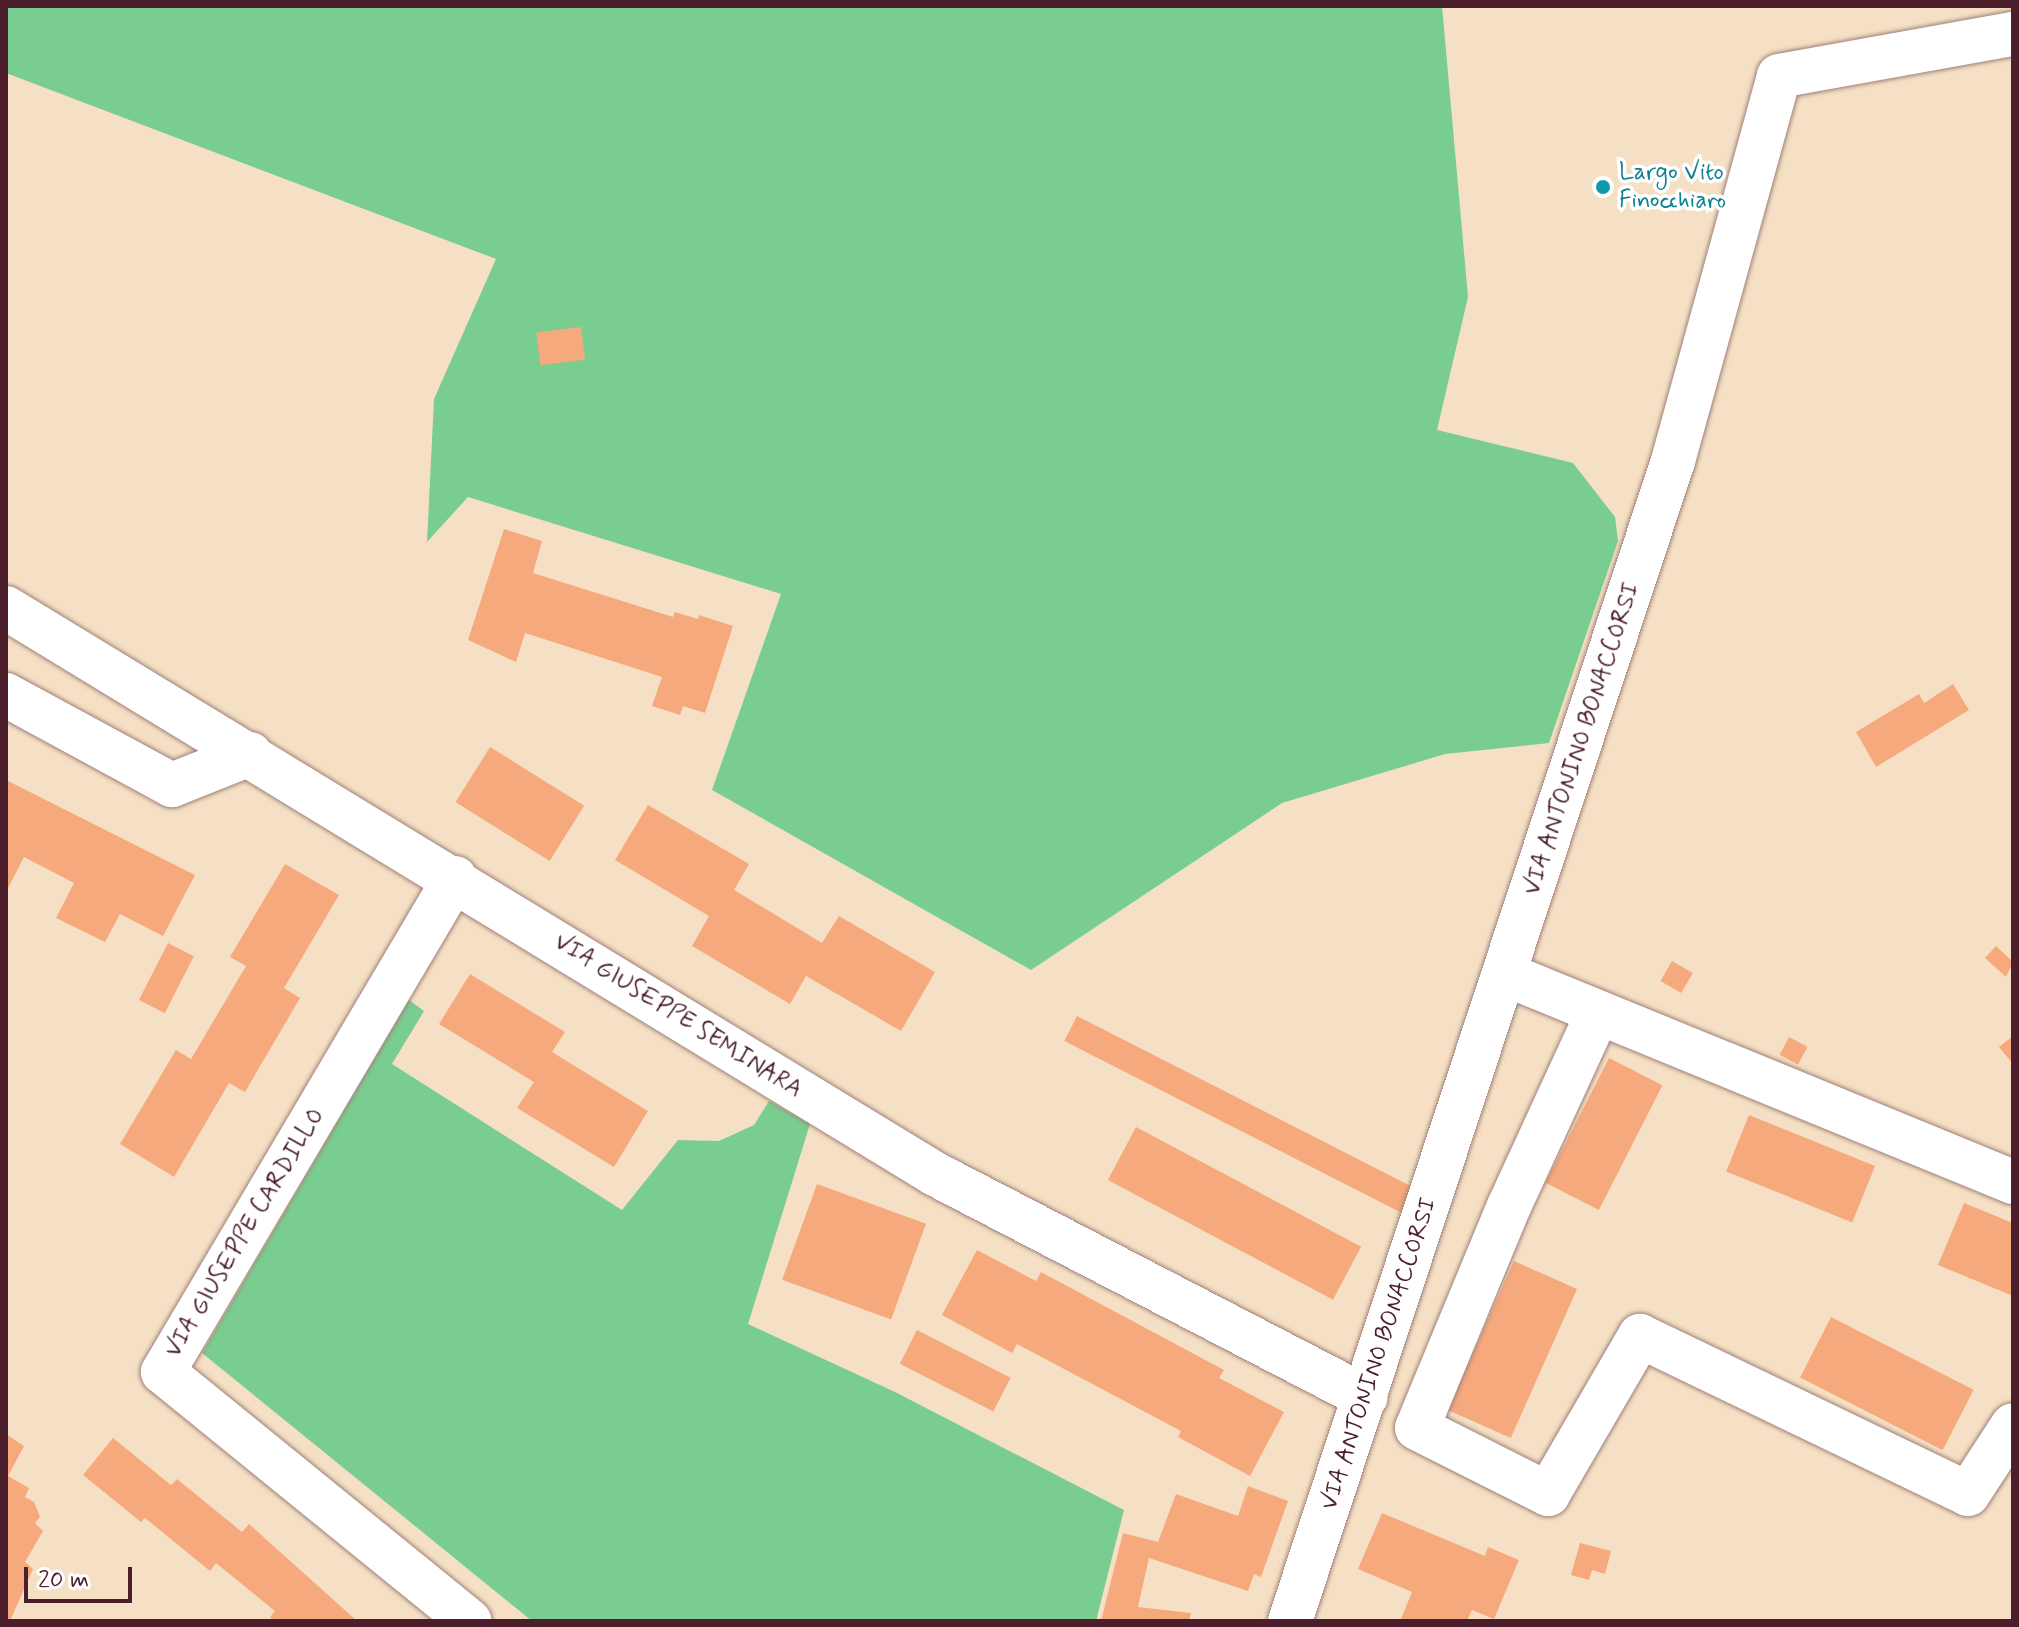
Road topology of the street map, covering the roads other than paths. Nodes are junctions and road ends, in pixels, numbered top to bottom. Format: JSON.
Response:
{"nodes":[{"id":1,"x":2013,"y":34,"type":"edge"},
{"id":2,"x":6,"y":608,"type":"edge"},
{"id":3,"x":6,"y":695,"type":"edge"},
{"id":4,"x":250,"y":754,"type":"junction"},
{"id":5,"x":455,"y":878,"type":"junction"},
{"id":6,"x":1505,"y":974,"type":"junction"},
{"id":7,"x":1597,"y":1015,"type":"junction"},
{"id":8,"x":2013,"y":1182,"type":"edge"},
{"id":9,"x":1366,"y":1397,"type":"junction"},
{"id":10,"x":2013,"y":1425,"type":"edge"},
{"id":11,"x":469,"y":1621,"type":"edge"},
{"id":12,"x":1290,"y":1621,"type":"edge"}],
"edges":[{"from":1,"to":6,"type":"street","name":"VIA ANTONINO BONACCORSI"},
{"from":2,"to":4,"type":"street","name":"VIA GIUSEPPE SEMINARA"},
{"from":3,"to":4,"type":"street"},
{"from":4,"to":5,"type":"street","name":"VIA GIUSEPPE SEMINARA"},
{"from":5,"to":9,"type":"street","name":"VIA GIUSEPPE SEMINARA"},
{"from":5,"to":11,"type":"street","name":"VIA GIUSEPPE CARDILLO"},
{"from":6,"to":7,"type":"street"},
{"from":6,"to":9,"type":"street","name":"VIA ANTONINO BONACCORSI"},
{"from":7,"to":8,"type":"street"},
{"from":7,"to":10,"type":"street"},
{"from":9,"to":12,"type":"street","name":"VIA ANTONINO BONACCORSI"}]}
